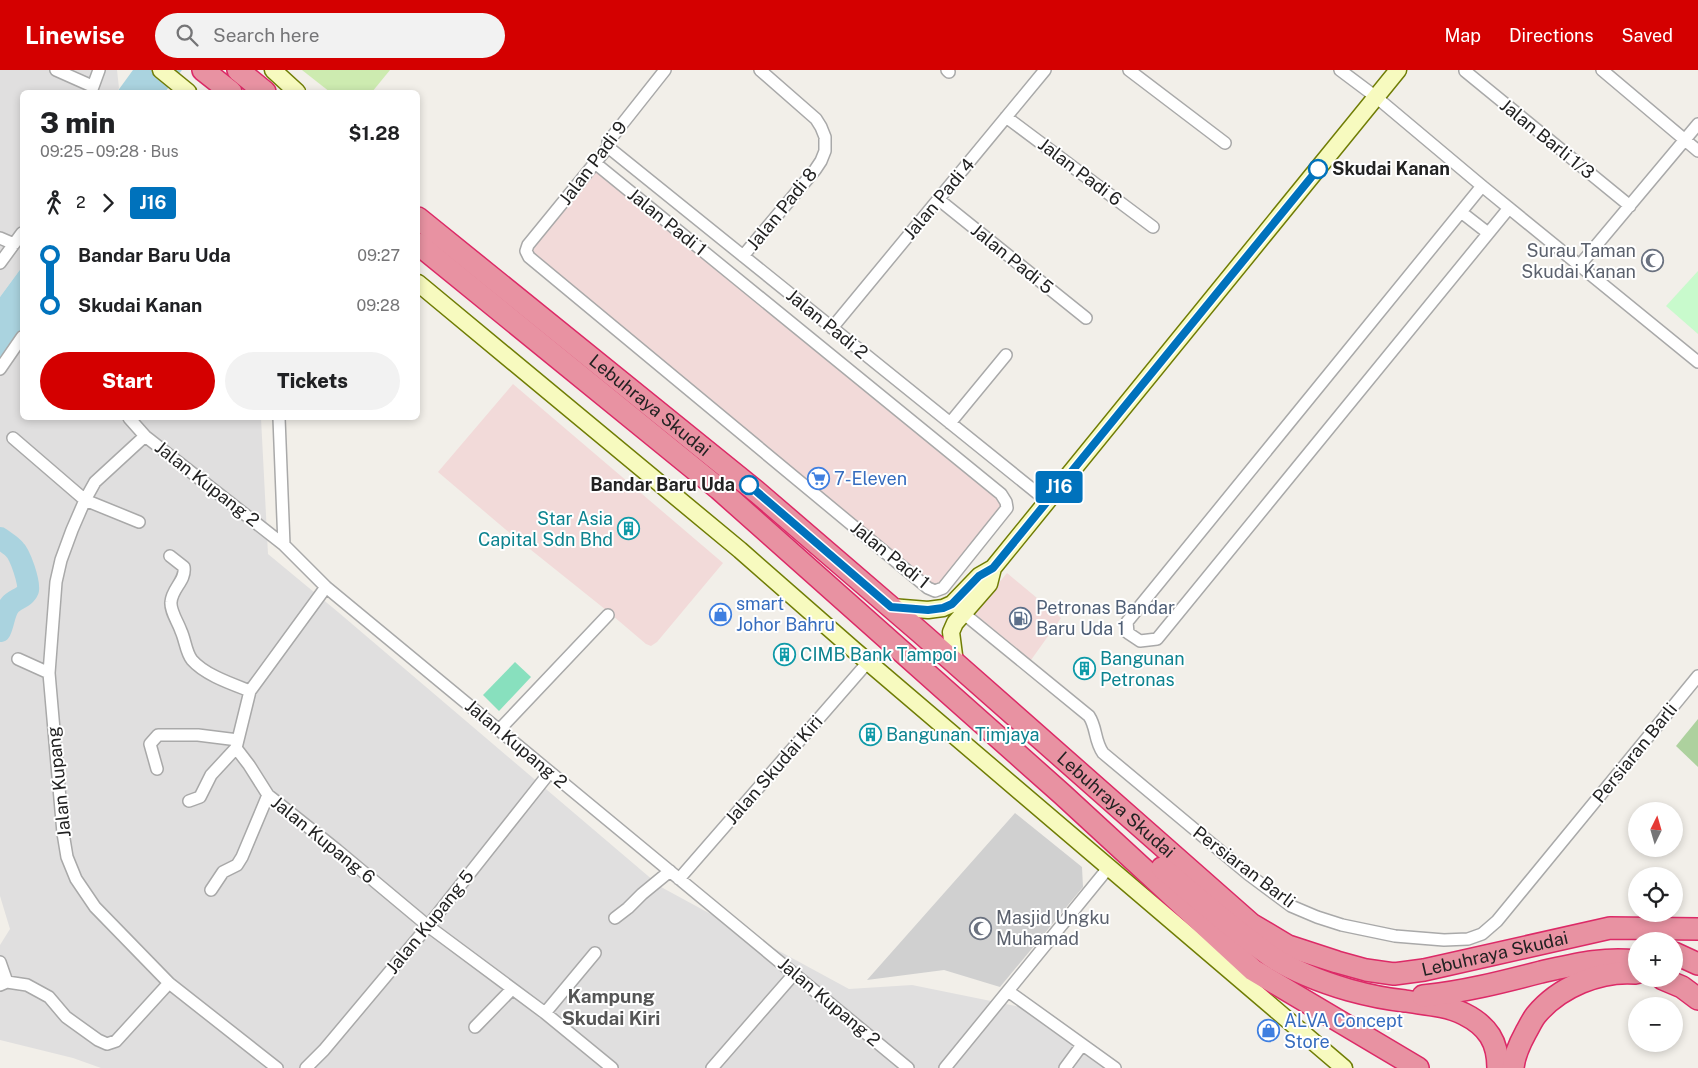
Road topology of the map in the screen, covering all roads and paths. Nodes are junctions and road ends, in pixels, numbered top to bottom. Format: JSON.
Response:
{"nodes":[{"id":1,"x":56,"y":70,"type":"edge"},
{"id":2,"x":99,"y":70,"type":"edge"},
{"id":3,"x":161,"y":70,"type":"edge"},
{"id":4,"x":238,"y":70,"type":"edge"},
{"id":5,"x":273,"y":70,"type":"edge"},
{"id":6,"x":665,"y":70,"type":"edge"},
{"id":7,"x":760,"y":70,"type":"edge"},
{"id":8,"x":1045,"y":70,"type":"edge"},
{"id":9,"x":1129,"y":70,"type":"edge"},
{"id":10,"x":1340,"y":70,"type":"edge"},
{"id":11,"x":1398,"y":70,"type":"edge"},
{"id":12,"x":1602,"y":70,"type":"edge"},
{"id":13,"x":205,"y":71,"type":"edge"},
{"id":14,"x":1465,"y":71,"type":"edge"},
{"id":15,"x":92,"y":89,"type":"edge"},
{"id":16,"x":186,"y":90,"type":"edge"},
{"id":17,"x":229,"y":90,"type":"edge"},
{"id":18,"x":263,"y":90,"type":"edge"},
{"id":19,"x":295,"y":90,"type":"edge"},
{"id":20,"x":1376,"y":97,"type":"junction"},
{"id":21,"x":1006,"y":117,"type":"junction"},
{"id":22,"x":1698,"y":124,"type":"edge"},
{"id":23,"x":1684,"y":140,"type":"junction"},
{"id":24,"x":1225,"y":143,"type":"dead end"},
{"id":25,"x":608,"y":147,"type":"junction"},
{"id":26,"x":1698,"y":151,"type":"edge"},
{"id":27,"x":595,"y":163,"type":"junction"},
{"id":28,"x":1482,"y":186,"type":"junction"},
{"id":29,"x":938,"y":200,"type":"junction"},
{"id":30,"x":1630,"y":206,"type":"junction"},
{"id":31,"x":1508,"y":208,"type":"junction"},
{"id":32,"x":1461,"y":212,"type":"junction"},
{"id":33,"x":420,"y":220,"type":"edge"},
{"id":34,"x":1153,"y":227,"type":"dead end"},
{"id":35,"x":1488,"y":233,"type":"junction"},
{"id":36,"x":20,"y":236,"type":"edge"},
{"id":37,"x":0,"y":238,"type":"edge"},
{"id":38,"x":14,"y":244,"type":"junction"},
{"id":39,"x":420,"y":246,"type":"edge"},
{"id":40,"x":743,"y":256,"type":"junction"},
{"id":41,"x":528,"y":258,"type":"joint"},
{"id":42,"x":0,"y":263,"type":"edge"},
{"id":43,"x":1580,"y":266,"type":"junction"},
{"id":44,"x":420,"y":285,"type":"edge"},
{"id":45,"x":1086,"y":318,"type":"dead end"},
{"id":46,"x":832,"y":328,"type":"junction"},
{"id":47,"x":20,"y":339,"type":"edge"},
{"id":48,"x":1006,"y":355,"type":"dead end"},
{"id":49,"x":1698,"y":362,"type":"edge"},
{"id":50,"x":0,"y":369,"type":"edge"},
{"id":51,"x":131,"y":420,"type":"edge"},
{"id":52,"x":278,"y":420,"type":"edge"},
{"id":53,"x":950,"y":424,"type":"junction"},
{"id":54,"x":145,"y":436,"type":"junction"},
{"id":55,"x":13,"y":438,"type":"dead end"},
{"id":56,"x":85,"y":500,"type":"junction"},
{"id":57,"x":1047,"y":501,"type":"junction"},
{"id":58,"x":139,"y":522,"type":"dead end"},
{"id":59,"x":284,"y":545,"type":"junction"},
{"id":60,"x":170,"y":556,"type":"dead end"},
{"id":61,"x":993,"y":568,"type":"junction"},
{"id":62,"x":326,"y":588,"type":"junction"},
{"id":63,"x":891,"y":607,"type":"junction"},
{"id":64,"x":963,"y":613,"type":"junction"},
{"id":65,"x":608,"y":615,"type":"dead end"},
{"id":66,"x":18,"y":659,"type":"dead end"},
{"id":67,"x":868,"y":662,"type":"junction"},
{"id":68,"x":955,"y":663,"type":"junction"},
{"id":69,"x":49,"y":674,"type":"junction"},
{"id":70,"x":1698,"y":676,"type":"edge"},
{"id":71,"x":250,"y":691,"type":"junction"},
{"id":72,"x":499,"y":730,"type":"junction"},
{"id":73,"x":237,"y":744,"type":"junction"},
{"id":74,"x":157,"y":769,"type":"dead end"},
{"id":75,"x":550,"y":772,"type":"junction"},
{"id":76,"x":1062,"y":794,"type":"junction"},
{"id":77,"x":268,"y":795,"type":"junction"},
{"id":78,"x":189,"y":801,"type":"dead end"},
{"id":79,"x":1109,"y":867,"type":"junction"},
{"id":80,"x":670,"y":871,"type":"junction"},
{"id":81,"x":680,"y":879,"type":"junction"},
{"id":82,"x":212,"y":890,"type":"dead end"},
{"id":83,"x":615,"y":918,"type":"dead end"},
{"id":84,"x":428,"y":926,"type":"junction"},
{"id":85,"x":1698,"y":929,"type":"edge"},
{"id":86,"x":1591,"y":931,"type":"junction"},
{"id":87,"x":1628,"y":938,"type":"edge"},
{"id":88,"x":595,"y":953,"type":"dead end"},
{"id":89,"x":1683,"y":957,"type":"edge"},
{"id":90,"x":1628,"y":960,"type":"edge"},
{"id":91,"x":0,"y":962,"type":"edge"},
{"id":92,"x":1698,"y":964,"type":"edge"},
{"id":93,"x":1628,"y":973,"type":"edge"},
{"id":94,"x":794,"y":974,"type":"junction"},
{"id":95,"x":1683,"y":978,"type":"edge"},
{"id":96,"x":4,"y":983,"type":"edge"},
{"id":97,"x":169,"y":983,"type":"junction"},
{"id":98,"x":1682,"y":987,"type":"edge"},
{"id":99,"x":1698,"y":988,"type":"edge"},
{"id":100,"x":512,"y":989,"type":"junction"},
{"id":101,"x":1008,"y":991,"type":"junction"},
{"id":102,"x":1386,"y":999,"type":"junction"},
{"id":103,"x":1698,"y":999,"type":"edge"},
{"id":104,"x":545,"y":1013,"type":"junction"},
{"id":105,"x":475,"y":1027,"type":"dead end"},
{"id":106,"x":1082,"y":1045,"type":"junction"},
{"id":107,"x":277,"y":1068,"type":"edge"},
{"id":108,"x":306,"y":1068,"type":"edge"},
{"id":109,"x":612,"y":1068,"type":"edge"},
{"id":110,"x":712,"y":1068,"type":"edge"},
{"id":111,"x":908,"y":1068,"type":"edge"},
{"id":112,"x":945,"y":1068,"type":"edge"},
{"id":113,"x":1065,"y":1068,"type":"edge"},
{"id":114,"x":1115,"y":1068,"type":"edge"},
{"id":115,"x":1343,"y":1068,"type":"edge"},
{"id":116,"x":1418,"y":1068,"type":"edge"},
{"id":117,"x":1498,"y":1068,"type":"edge"},
{"id":118,"x":1513,"y":1068,"type":"edge"}],
"edges":[{"from":1,"to":15,"type":"street"},
{"from":2,"to":15,"type":"street"},
{"from":3,"to":16,"type":"street"},
{"from":4,"to":18,"type":"highway"},
{"from":5,"to":19,"type":"street"},
{"from":6,"to":25,"type":"street","name":"Jalan Padi 9"},
{"from":7,"to":40,"type":"street","name":"Jalan Padi 8"},
{"from":8,"to":21,"type":"street","name":"Jalan Padi 4"},
{"from":9,"to":24,"type":"street"},
{"from":10,"to":20,"type":"street"},
{"from":11,"to":20,"type":"street"},
{"from":12,"to":23,"type":"street"},
{"from":13,"to":17,"type":"highway"},
{"from":14,"to":30,"type":"street","name":"Jalan Barli 1/3"},
{"from":20,"to":28,"type":"street"},
{"from":20,"to":57,"type":"street"},
{"from":21,"to":29,"type":"street","name":"Jalan Padi 4"},
{"from":21,"to":34,"type":"street","name":"Jalan Padi 6"},
{"from":22,"to":23,"type":"street"},
{"from":23,"to":26,"type":"street"},
{"from":23,"to":30,"type":"street"},
{"from":25,"to":27,"type":"street","name":"Jalan Padi 9"},
{"from":25,"to":40,"type":"street","name":"Jalan Padi 2"},
{"from":27,"to":41,"type":"street","name":"Jalan Padi 9"},
{"from":27,"to":41,"type":"street","name":"Jalan Padi 1"},
{"from":28,"to":31,"type":"street"},
{"from":28,"to":32,"type":"street"},
{"from":29,"to":45,"type":"street","name":"Jalan Padi 5"},
{"from":29,"to":46,"type":"street","name":"Jalan Padi 4"},
{"from":30,"to":43,"type":"street"},
{"from":31,"to":35,"type":"street"},
{"from":31,"to":43,"type":"street"},
{"from":32,"to":35,"type":"street"},
{"from":32,"to":35,"type":"street"},
{"from":33,"to":63,"type":"highway","name":"Lebuhraya Skudai"},
{"from":36,"to":38,"type":"street"},
{"from":37,"to":38,"type":"street"},
{"from":38,"to":42,"type":"street"},
{"from":39,"to":76,"type":"highway","name":"Lebuhraya Skudai"},
{"from":40,"to":46,"type":"street","name":"Jalan Padi 2"},
{"from":43,"to":49,"type":"street"},
{"from":44,"to":67,"type":"street"},
{"from":46,"to":53,"type":"street","name":"Jalan Padi 2"},
{"from":47,"to":50,"type":"street"},
{"from":48,"to":53,"type":"street"},
{"from":51,"to":54,"type":"street","name":"Jalan Kupang 2"},
{"from":52,"to":59,"type":"street"},
{"from":53,"to":57,"type":"street","name":"Jalan Padi 2"},
{"from":54,"to":56,"type":"street","name":"Jalan Kupang"},
{"from":54,"to":59,"type":"street","name":"Jalan Kupang 2"},
{"from":55,"to":56,"type":"street"},
{"from":56,"to":58,"type":"street"},
{"from":56,"to":69,"type":"street","name":"Jalan Kupang"},
{"from":57,"to":61,"type":"street"},
{"from":59,"to":62,"type":"street","name":"Jalan Kupang 2"},
{"from":60,"to":71,"type":"street"},
{"from":61,"to":63,"type":"street"},
{"from":61,"to":64,"type":"street"},
{"from":62,"to":71,"type":"street"},
{"from":62,"to":72,"type":"street","name":"Jalan Kupang 2"},
{"from":63,"to":68,"type":"highway","name":"Lebuhraya Skudai"},
{"from":64,"to":68,"type":"street"},
{"from":64,"to":70,"type":"street","name":"Persiaran Barli"},
{"from":65,"to":72,"type":"street"},
{"from":66,"to":69,"type":"street"},
{"from":67,"to":79,"type":"street"},
{"from":67,"to":81,"type":"street","name":"Jalan Skudai Kiri"},
{"from":68,"to":86,"type":"highway","name":"Lebuhraya Skudai"},
{"from":69,"to":97,"type":"street","name":"Jalan Kupang"},
{"from":71,"to":73,"type":"street"},
{"from":72,"to":75,"type":"street","name":"Jalan Kupang 2"},
{"from":73,"to":74,"type":"street"},
{"from":73,"to":77,"type":"street","name":"Jalan Kupang 6"},
{"from":73,"to":78,"type":"street"},
{"from":75,"to":80,"type":"street","name":"Jalan Kupang 2"},
{"from":75,"to":84,"type":"street","name":"Jalan Kupang 5"},
{"from":76,"to":102,"type":"highway"},
{"from":76,"to":116,"type":"highway","name":"Lebuhraya Skudai"},
{"from":77,"to":82,"type":"street"},
{"from":77,"to":84,"type":"street","name":"Jalan Kupang 6"},
{"from":79,"to":101,"type":"street"},
{"from":79,"to":115,"type":"street"},
{"from":80,"to":81,"type":"street","name":"Jalan Kupang 2"},
{"from":80,"to":83,"type":"street"},
{"from":81,"to":94,"type":"street","name":"Jalan Kupang 2"},
{"from":84,"to":100,"type":"street","name":"Jalan Kupang 6"},
{"from":84,"to":108,"type":"street","name":"Jalan Kupang 5"},
{"from":85,"to":86,"type":"highway","name":"Lebuhraya Skudai"},
{"from":86,"to":87,"type":"highway"},
{"from":88,"to":104,"type":"street"},
{"from":89,"to":92,"type":"highway"},
{"from":90,"to":102,"type":"highway"},
{"from":91,"to":96,"type":"street"},
{"from":93,"to":118,"type":"highway"},
{"from":94,"to":110,"type":"street"},
{"from":94,"to":111,"type":"street","name":"Jalan Kupang 2"},
{"from":95,"to":99,"type":"highway"},
{"from":96,"to":97,"type":"street"},
{"from":97,"to":107,"type":"street","name":"Jalan Kupang"},
{"from":98,"to":103,"type":"highway"},
{"from":100,"to":104,"type":"street","name":"Jalan Kupang 6"},
{"from":100,"to":105,"type":"street"},
{"from":101,"to":106,"type":"street"},
{"from":101,"to":112,"type":"street"},
{"from":102,"to":117,"type":"highway"},
{"from":104,"to":109,"type":"street","name":"Jalan Kupang 6"},
{"from":106,"to":113,"type":"street"},
{"from":106,"to":114,"type":"street"}]}
